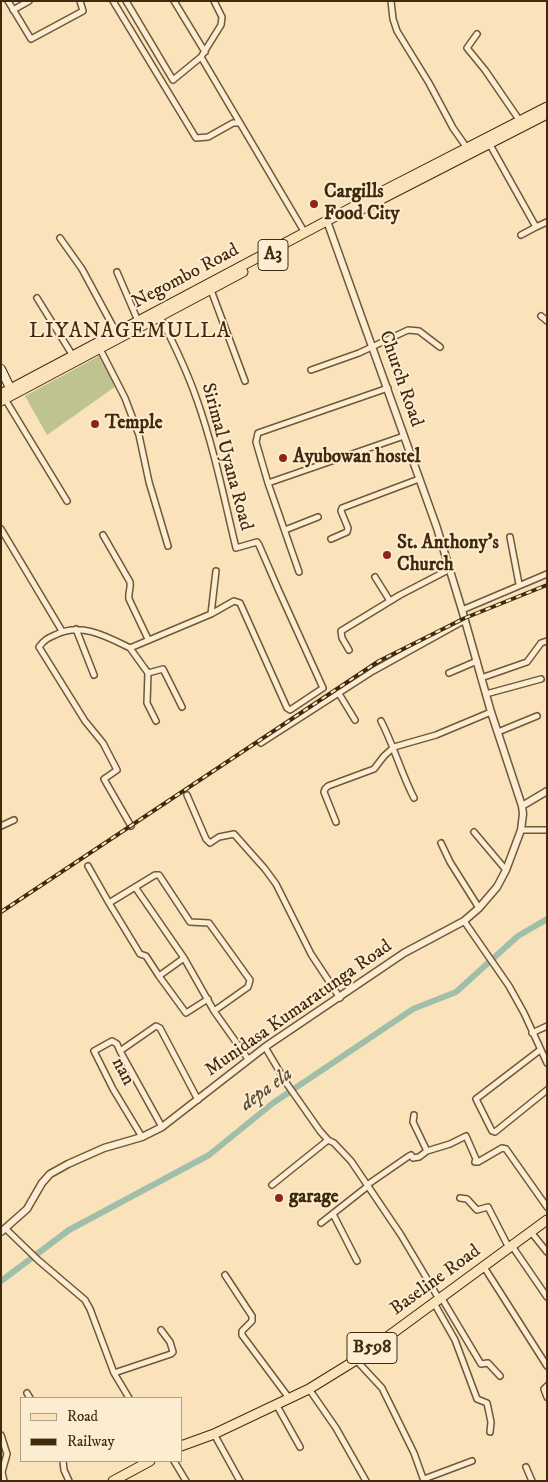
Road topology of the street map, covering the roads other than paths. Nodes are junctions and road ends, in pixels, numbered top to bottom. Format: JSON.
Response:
{"nodes":[{"id":1,"x":8,"y":1,"type":"edge"},
{"id":2,"x":29,"y":1,"type":"edge"},
{"id":3,"x":80,"y":1,"type":"edge"},
{"id":4,"x":113,"y":1,"type":"edge"},
{"id":5,"x":126,"y":1,"type":"edge"},
{"id":6,"x":174,"y":1,"type":"edge"},
{"id":7,"x":214,"y":1,"type":"edge"},
{"id":8,"x":392,"y":1,"type":"edge"},
{"id":9,"x":13,"y":10,"type":"junction"},
{"id":10,"x":477,"y":34,"type":"dead end"},
{"id":11,"x":205,"y":52,"type":"junction"},
{"id":12,"x":200,"y":57,"type":"junction"},
{"id":13,"x":547,"y":106,"type":"edge"},
{"id":14,"x":547,"y":114,"type":"edge"},
{"id":15,"x":520,"y":121,"type":"junction"},
{"id":16,"x":239,"y":123,"type":"junction"},
{"id":17,"x":489,"y":143,"type":"junction"},
{"id":18,"x":467,"y":148,"type":"junction"},
{"id":19,"x":547,"y":222,"type":"edge"},
{"id":20,"x":328,"y":224,"type":"junction"},
{"id":21,"x":536,"y":227,"type":"junction"},
{"id":22,"x":305,"y":233,"type":"junction"},
{"id":23,"x":521,"y":235,"type":"dead end"},
{"id":24,"x":60,"y":238,"type":"dead end"},
{"id":25,"x":117,"y":272,"type":"dead end"},
{"id":26,"x":211,"y":290,"type":"junction"},
{"id":27,"x":37,"y":298,"type":"dead end"},
{"id":28,"x":160,"y":316,"type":"junction"},
{"id":29,"x":541,"y":316,"type":"dead end"},
{"id":30,"x":138,"y":321,"type":"junction"},
{"id":31,"x":547,"y":321,"type":"edge"},
{"id":32,"x":116,"y":332,"type":"junction"},
{"id":33,"x":372,"y":345,"type":"junction"},
{"id":34,"x":440,"y":347,"type":"dead end"},
{"id":35,"x":100,"y":349,"type":"junction"},
{"id":36,"x":73,"y":356,"type":"junction"},
{"id":37,"x":1,"y":369,"type":"edge"},
{"id":38,"x":312,"y":370,"type":"dead end"},
{"id":39,"x":245,"y":381,"type":"dead end"},
{"id":40,"x":388,"y":388,"type":"junction"},
{"id":41,"x":6,"y":395,"type":"edge"},
{"id":42,"x":404,"y":436,"type":"junction"},
{"id":43,"x":419,"y":479,"type":"junction"},
{"id":44,"x":268,"y":483,"type":"junction"},
{"id":45,"x":67,"y":501,"type":"dead end"},
{"id":46,"x":318,"y":518,"type":"dead end"},
{"id":47,"x":1,"y":529,"type":"edge"},
{"id":48,"x":285,"y":530,"type":"junction"},
{"id":49,"x":103,"y":535,"type":"dead end"},
{"id":50,"x":510,"y":537,"type":"dead end"},
{"id":51,"x":331,"y":539,"type":"dead end"},
{"id":52,"x":168,"y":546,"type":"dead end"},
{"id":53,"x":450,"y":569,"type":"junction"},
{"id":54,"x":216,"y":570,"type":"dead end"},
{"id":55,"x":299,"y":572,"type":"dead end"},
{"id":56,"x":547,"y":574,"type":"edge"},
{"id":57,"x":375,"y":577,"type":"dead end"},
{"id":58,"x":519,"y":584,"type":"junction"},
{"id":59,"x":390,"y":601,"type":"junction"},
{"id":60,"x":462,"y":610,"type":"junction"},
{"id":61,"x":211,"y":614,"type":"junction"},
{"id":62,"x":465,"y":620,"type":"junction"},
{"id":63,"x":76,"y":629,"type":"junction"},
{"id":64,"x":62,"y":631,"type":"junction"},
{"id":65,"x":148,"y":639,"type":"junction"},
{"id":66,"x":544,"y":642,"type":"edge"},
{"id":67,"x":130,"y":648,"type":"junction"},
{"id":68,"x":349,"y":650,"type":"dead end"},
{"id":69,"x":477,"y":662,"type":"junction"},
{"id":70,"x":148,"y":673,"type":"junction"},
{"id":71,"x":449,"y":673,"type":"dead end"},
{"id":72,"x":94,"y":675,"type":"dead end"},
{"id":73,"x":481,"y":678,"type":"junction"},
{"id":74,"x":541,"y":679,"type":"dead end"},
{"id":75,"x":338,"y":692,"type":"junction"},
{"id":76,"x":486,"y":694,"type":"junction"},
{"id":77,"x":182,"y":707,"type":"dead end"},
{"id":78,"x":491,"y":712,"type":"junction"},
{"id":79,"x":538,"y":716,"type":"dead end"},
{"id":80,"x":156,"y":720,"type":"dead end"},
{"id":81,"x":355,"y":720,"type":"dead end"},
{"id":82,"x":381,"y":721,"type":"dead end"},
{"id":83,"x":498,"y":732,"type":"junction"},
{"id":84,"x":261,"y":743,"type":"dead end"},
{"id":85,"x":394,"y":747,"type":"junction"},
{"id":86,"x":547,"y":791,"type":"edge"},
{"id":87,"x":187,"y":795,"type":"dead end"},
{"id":88,"x":414,"y":798,"type":"dead end"},
{"id":89,"x":522,"y":806,"type":"junction"},
{"id":90,"x":14,"y":820,"type":"dead end"},
{"id":91,"x":336,"y":822,"type":"dead end"},
{"id":92,"x":1,"y":826,"type":"edge"},
{"id":93,"x":131,"y":826,"type":"dead end"},
{"id":94,"x":521,"y":830,"type":"junction"},
{"id":95,"x":547,"y":830,"type":"edge"},
{"id":96,"x":474,"y":832,"type":"dead end"},
{"id":97,"x":441,"y":843,"type":"dead end"},
{"id":98,"x":88,"y":866,"type":"dead end"},
{"id":99,"x":506,"y":870,"type":"junction"},
{"id":100,"x":135,"y":886,"type":"junction"},
{"id":101,"x":108,"y":903,"type":"junction"},
{"id":102,"x":479,"y":908,"type":"junction"},
{"id":103,"x":464,"y":921,"type":"junction"},
{"id":104,"x":184,"y":958,"type":"junction"},
{"id":105,"x":159,"y":976,"type":"junction"},
{"id":106,"x":340,"y":998,"type":"junction"},
{"id":107,"x":208,"y":999,"type":"junction"},
{"id":108,"x":214,"y":1011,"type":"junction"},
{"id":109,"x":547,"y":1026,"type":"edge"},
{"id":110,"x":532,"y":1033,"type":"junction"},
{"id":111,"x":265,"y":1047,"type":"junction"},
{"id":112,"x":120,"y":1050,"type":"junction"},
{"id":113,"x":540,"y":1050,"type":"junction"},
{"id":114,"x":248,"y":1059,"type":"junction"},
{"id":115,"x":547,"y":1063,"type":"edge"},
{"id":116,"x":547,"y":1090,"type":"edge"},
{"id":117,"x":198,"y":1100,"type":"junction"},
{"id":118,"x":414,"y":1115,"type":"dead end"},
{"id":119,"x":162,"y":1127,"type":"junction"},
{"id":120,"x":142,"y":1137,"type":"junction"},
{"id":121,"x":328,"y":1140,"type":"junction"},
{"id":122,"x":427,"y":1150,"type":"junction"},
{"id":123,"x":272,"y":1185,"type":"dead end"},
{"id":124,"x":367,"y":1186,"type":"junction"},
{"id":125,"x":460,"y":1198,"type":"dead end"},
{"id":126,"x":547,"y":1207,"type":"edge"},
{"id":127,"x":333,"y":1214,"type":"junction"},
{"id":128,"x":547,"y":1220,"type":"edge"},
{"id":129,"x":321,"y":1223,"type":"dead end"},
{"id":130,"x":3,"y":1229,"type":"edge"},
{"id":131,"x":531,"y":1232,"type":"junction"},
{"id":132,"x":511,"y":1247,"type":"junction"},
{"id":133,"x":547,"y":1252,"type":"edge"},
{"id":134,"x":357,"y":1261,"type":"dead end"},
{"id":135,"x":484,"y":1266,"type":"junction"},
{"id":136,"x":225,"y":1275,"type":"dead end"},
{"id":137,"x":547,"y":1297,"type":"edge"},
{"id":138,"x":438,"y":1299,"type":"junction"},
{"id":139,"x":161,"y":1330,"type":"dead end"},
{"id":140,"x":356,"y":1360,"type":"junction"},
{"id":141,"x":547,"y":1366,"type":"edge"},
{"id":142,"x":114,"y":1373,"type":"junction"},
{"id":143,"x":500,"y":1376,"type":"dead end"},
{"id":144,"x":547,"y":1386,"type":"edge"},
{"id":145,"x":308,"y":1389,"type":"junction"},
{"id":146,"x":128,"y":1397,"type":"edge"},
{"id":147,"x":547,"y":1397,"type":"edge"},
{"id":148,"x":289,"y":1398,"type":"junction"},
{"id":149,"x":276,"y":1404,"type":"junction"},
{"id":150,"x":490,"y":1432,"type":"dead end"},
{"id":151,"x":214,"y":1434,"type":"junction"},
{"id":152,"x":1,"y":1435,"type":"edge"},
{"id":153,"x":182,"y":1446,"type":"edge"},
{"id":154,"x":300,"y":1447,"type":"dead end"},
{"id":155,"x":472,"y":1461,"type":"dead end"},
{"id":156,"x":63,"y":1462,"type":"edge"},
{"id":157,"x":148,"y":1462,"type":"edge"},
{"id":158,"x":175,"y":1462,"type":"edge"},
{"id":159,"x":526,"y":1468,"type":"dead end"},
{"id":160,"x":424,"y":1480,"type":"edge"},
{"id":161,"x":4,"y":1481,"type":"edge"},
{"id":162,"x":69,"y":1481,"type":"edge"},
{"id":163,"x":113,"y":1481,"type":"edge"},
{"id":164,"x":186,"y":1481,"type":"edge"},
{"id":165,"x":240,"y":1481,"type":"edge"},
{"id":166,"x":365,"y":1481,"type":"edge"},
{"id":167,"x":532,"y":1481,"type":"edge"}],
"edges":[{"from":1,"to":9,"type":"street"},
{"from":2,"to":9,"type":"street"},
{"from":3,"to":9,"type":"street"},
{"from":4,"to":16,"type":"street"},
{"from":5,"to":12,"type":"street"},
{"from":6,"to":11,"type":"street"},
{"from":7,"to":11,"type":"street"},
{"from":8,"to":18,"type":"street"},
{"from":10,"to":15,"type":"street"},
{"from":11,"to":12,"type":"street"},
{"from":12,"to":16,"type":"street"},
{"from":13,"to":15,"type":"main road","name":"Negombo Road","number":"A3"},
{"from":14,"to":17,"type":"main road","name":"Negombo Road","number":"A3"},
{"from":15,"to":18,"type":"main road","name":"Negombo Road","number":"A3"},
{"from":16,"to":22,"type":"street"},
{"from":17,"to":20,"type":"main road","name":"Negombo Road","number":"A3"},
{"from":17,"to":21,"type":"street"},
{"from":18,"to":20,"type":"main road","name":"Negombo Road","number":"A3"},
{"from":19,"to":21,"type":"street"},
{"from":20,"to":22,"type":"main road","name":"Negombo Road","number":"A3"},
{"from":20,"to":26,"type":"main road","name":"Negombo Road","number":"A3"},
{"from":20,"to":33,"type":"street","name":"Church Road"},
{"from":21,"to":23,"type":"street"},
{"from":22,"to":30,"type":"main road","name":"Negombo Road","number":"A3"},
{"from":24,"to":32,"type":"street"},
{"from":25,"to":30,"type":"street"},
{"from":26,"to":28,"type":"main road","name":"Negombo Road","number":"A3"},
{"from":26,"to":39,"type":"street"},
{"from":27,"to":36,"type":"street"},
{"from":28,"to":35,"type":"main road","name":"Negombo Road","number":"A3"},
{"from":28,"to":61,"type":"street","name":"Sirimal Uyana Road"},
{"from":29,"to":31,"type":"street"},
{"from":30,"to":32,"type":"main road","name":"Negombo Road","number":"A3"},
{"from":32,"to":36,"type":"main road","name":"Negombo Road","number":"A3"},
{"from":33,"to":34,"type":"street"},
{"from":33,"to":38,"type":"street"},
{"from":33,"to":40,"type":"street","name":"Church Road"},
{"from":35,"to":41,"type":"main road","name":"Negombo Road","number":"A3"},
{"from":35,"to":52,"type":"street"},
{"from":36,"to":41,"type":"main road","name":"Negombo Road","number":"A3"},
{"from":37,"to":41,"type":"main road"},
{"from":40,"to":42,"type":"street","name":"Church Road"},
{"from":40,"to":44,"type":"street"},
{"from":41,"to":45,"type":"street"},
{"from":42,"to":43,"type":"street","name":"Church Road"},
{"from":42,"to":44,"type":"street"},
{"from":43,"to":51,"type":"street"},
{"from":43,"to":53,"type":"street","name":"Church Road"},
{"from":44,"to":48,"type":"street"},
{"from":46,"to":48,"type":"street"},
{"from":47,"to":64,"type":"street"},
{"from":48,"to":55,"type":"street"},
{"from":49,"to":65,"type":"street"},
{"from":50,"to":58,"type":"street"},
{"from":53,"to":59,"type":"street"},
{"from":53,"to":60,"type":"street","name":"Church Road"},
{"from":54,"to":61,"type":"street"},
{"from":56,"to":58,"type":"street"},
{"from":57,"to":59,"type":"street"},
{"from":58,"to":60,"type":"street"},
{"from":59,"to":68,"type":"street"},
{"from":60,"to":62,"type":"street","name":"Church Road"},
{"from":61,"to":65,"type":"street"},
{"from":62,"to":69,"type":"street","name":"Church Road"},
{"from":62,"to":75,"type":"street"},
{"from":63,"to":64,"type":"street"},
{"from":63,"to":67,"type":"street"},
{"from":63,"to":72,"type":"street"},
{"from":64,"to":93,"type":"street"},
{"from":65,"to":67,"type":"street"},
{"from":66,"to":73,"type":"street"},
{"from":67,"to":70,"type":"street"},
{"from":69,"to":71,"type":"street"},
{"from":69,"to":73,"type":"street","name":"Church Road"},
{"from":70,"to":77,"type":"street"},
{"from":70,"to":80,"type":"street"},
{"from":73,"to":76,"type":"street","name":"Church Road"},
{"from":74,"to":76,"type":"street"},
{"from":75,"to":81,"type":"street"},
{"from":75,"to":84,"type":"street"},
{"from":76,"to":78,"type":"street","name":"Church Road"},
{"from":78,"to":83,"type":"street","name":"Church Road"},
{"from":78,"to":85,"type":"street"},
{"from":79,"to":83,"type":"street"},
{"from":82,"to":85,"type":"street"},
{"from":83,"to":89,"type":"street","name":"Church Road"},
{"from":85,"to":88,"type":"street"},
{"from":85,"to":91,"type":"street"},
{"from":86,"to":89,"type":"street"},
{"from":87,"to":106,"type":"street"},
{"from":89,"to":94,"type":"street","name":"Munidasa Kumaratunga Road"},
{"from":90,"to":92,"type":"street"},
{"from":94,"to":95,"type":"street"},
{"from":94,"to":99,"type":"street","name":"Munidasa Kumaratunga Road"},
{"from":96,"to":99,"type":"street"},
{"from":97,"to":102,"type":"street"},
{"from":98,"to":101,"type":"street"},
{"from":99,"to":102,"type":"street","name":"Munidasa Kumaratunga Road"},
{"from":100,"to":101,"type":"street"},
{"from":100,"to":104,"type":"street"},
{"from":100,"to":108,"type":"street"},
{"from":101,"to":105,"type":"street"},
{"from":102,"to":103,"type":"street","name":"Munidasa Kumaratunga Road"},
{"from":103,"to":106,"type":"street","name":"Munidasa Kumaratunga Road"},
{"from":103,"to":110,"type":"street"},
{"from":104,"to":105,"type":"street"},
{"from":104,"to":107,"type":"street"},
{"from":105,"to":107,"type":"street"},
{"from":106,"to":111,"type":"street","name":"Munidasa Kumaratunga Road"},
{"from":107,"to":108,"type":"street"},
{"from":108,"to":114,"type":"street"},
{"from":109,"to":110,"type":"street"},
{"from":110,"to":113,"type":"street"},
{"from":111,"to":114,"type":"street","name":"Munidasa Kumaratunga Road"},
{"from":111,"to":121,"type":"street"},
{"from":112,"to":117,"type":"street"},
{"from":112,"to":119,"type":"street"},
{"from":112,"to":120,"type":"street","name":"nan"},
{"from":113,"to":115,"type":"street"},
{"from":113,"to":116,"type":"street"},
{"from":114,"to":117,"type":"street","name":"Munidasa Kumaratunga Road"},
{"from":117,"to":119,"type":"street","name":"Munidasa Kumaratunga Road"},
{"from":118,"to":122,"type":"street"},
{"from":119,"to":120,"type":"street","name":"Munidasa Kumaratunga Road"},
{"from":120,"to":130,"type":"street","name":"Munidasa Kumaratunga Road"},
{"from":121,"to":123,"type":"street"},
{"from":121,"to":124,"type":"street"},
{"from":122,"to":124,"type":"street"},
{"from":122,"to":126,"type":"street"},
{"from":124,"to":127,"type":"street"},
{"from":124,"to":138,"type":"street"},
{"from":125,"to":132,"type":"street"},
{"from":127,"to":129,"type":"street"},
{"from":127,"to":134,"type":"street"},
{"from":128,"to":131,"type":"main road","name":"Baseline Road","number":"B598"},
{"from":130,"to":142,"type":"street"},
{"from":131,"to":132,"type":"main road","name":"Baseline Road","number":"B598"},
{"from":131,"to":133,"type":"street"},
{"from":132,"to":135,"type":"main road","name":"Baseline Road","number":"B598"},
{"from":132,"to":137,"type":"street"},
{"from":135,"to":138,"type":"main road","name":"Baseline Road","number":"B598"},
{"from":135,"to":141,"type":"street"},
{"from":136,"to":148,"type":"street"},
{"from":138,"to":140,"type":"main road","name":"Baseline Road","number":"B598"},
{"from":138,"to":143,"type":"street"},
{"from":138,"to":150,"type":"street"},
{"from":139,"to":142,"type":"street"},
{"from":140,"to":145,"type":"main road","name":"Baseline Road","number":"B598"},
{"from":140,"to":160,"type":"street"},
{"from":142,"to":146,"type":"street"},
{"from":144,"to":147,"type":"street"},
{"from":145,"to":148,"type":"main road","name":"Baseline Road","number":"B598"},
{"from":145,"to":166,"type":"street"},
{"from":148,"to":149,"type":"main road","name":"Baseline Road","number":"B598"},
{"from":149,"to":151,"type":"main road","name":"Baseline Road","number":"B598"},
{"from":149,"to":154,"type":"street"},
{"from":151,"to":153,"type":"main road","name":"Baseline Road","number":"B598"},
{"from":151,"to":165,"type":"street"},
{"from":152,"to":161,"type":"street"},
{"from":155,"to":160,"type":"street"},
{"from":156,"to":162,"type":"street"},
{"from":157,"to":163,"type":"main road"},
{"from":158,"to":164,"type":"street"},
{"from":159,"to":167,"type":"street"}]}
